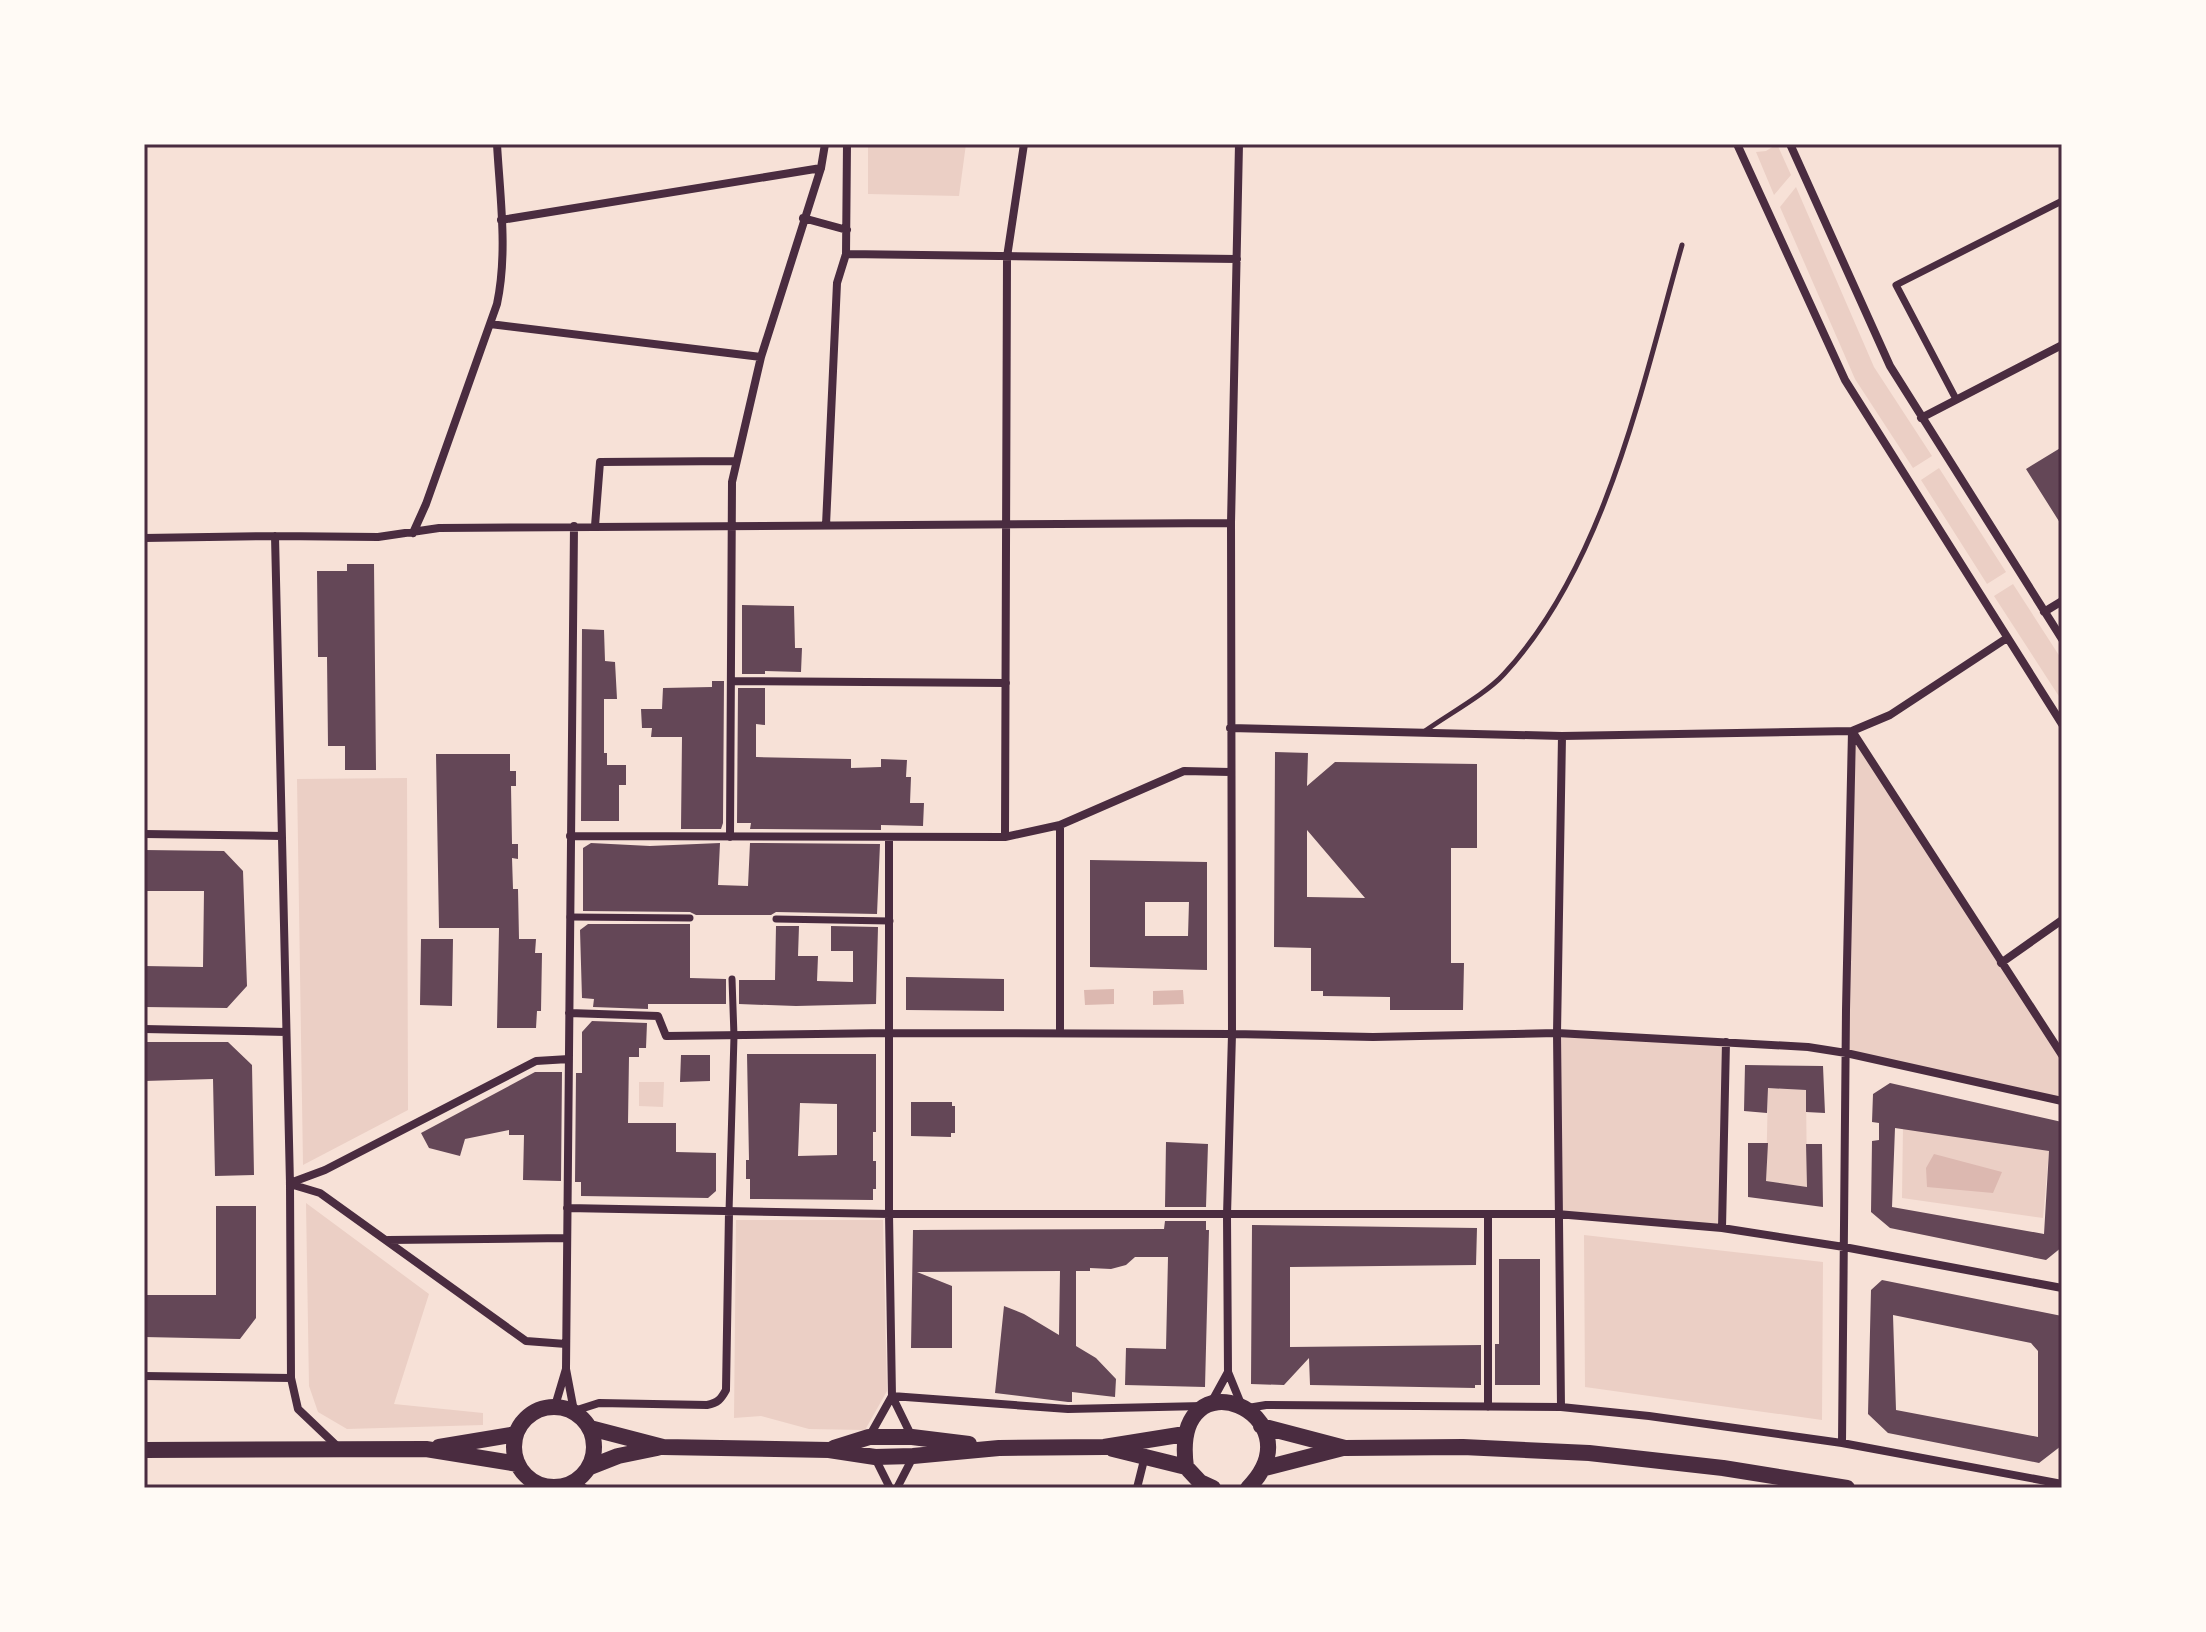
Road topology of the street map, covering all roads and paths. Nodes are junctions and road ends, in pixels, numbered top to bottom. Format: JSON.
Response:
{"nodes":[{"id":1,"x":497,"y":144,"type":"edge"},
{"id":2,"x":825,"y":144,"type":"edge"},
{"id":3,"x":847,"y":144,"type":"edge"},
{"id":4,"x":1024,"y":144,"type":"edge"},
{"id":5,"x":1239,"y":144,"type":"edge"},
{"id":6,"x":1737,"y":144,"type":"edge"},
{"id":7,"x":1790,"y":144,"type":"edge"},
{"id":8,"x":821,"y":168,"type":"junction"},
{"id":9,"x":2062,"y":201,"type":"edge"},
{"id":10,"x":803,"y":218,"type":"junction"},
{"id":11,"x":501,"y":220,"type":"junction"},
{"id":12,"x":847,"y":230,"type":"junction"},
{"id":13,"x":1682,"y":245,"type":"dead end"},
{"id":14,"x":846,"y":254,"type":"junction"},
{"id":15,"x":1007,"y":257,"type":"junction"},
{"id":16,"x":1237,"y":259,"type":"junction"},
{"id":17,"x":490,"y":324,"type":"junction"},
{"id":18,"x":2062,"y":345,"type":"edge"},
{"id":19,"x":761,"y":357,"type":"junction"},
{"id":20,"x":1956,"y":399,"type":"junction"},
{"id":21,"x":1921,"y":418,"type":"junction"},
{"id":22,"x":736,"y":461,"type":"junction"},
{"id":23,"x":1231,"y":523,"type":"junction"},
{"id":24,"x":1005,"y":524,"type":"junction"},
{"id":25,"x":826,"y":525,"type":"junction"},
{"id":26,"x":574,"y":526,"type":"junction"},
{"id":27,"x":595,"y":526,"type":"junction"},
{"id":28,"x":731,"y":526,"type":"junction"},
{"id":29,"x":413,"y":533,"type":"junction"},
{"id":30,"x":275,"y":536,"type":"junction"},
{"id":31,"x":144,"y":538,"type":"edge"},
{"id":32,"x":2062,"y":601,"type":"edge"},
{"id":33,"x":2044,"y":612,"type":"junction"},
{"id":34,"x":2007,"y":638,"type":"junction"},
{"id":35,"x":2062,"y":639,"type":"edge"},
{"id":36,"x":731,"y":681,"type":"junction"},
{"id":37,"x":1006,"y":683,"type":"junction"},
{"id":38,"x":2062,"y":724,"type":"edge"},
{"id":39,"x":1230,"y":728,"type":"junction"},
{"id":40,"x":1425,"y":731,"type":"junction"},
{"id":41,"x":1852,"y":731,"type":"junction"},
{"id":42,"x":1562,"y":736,"type":"junction"},
{"id":43,"x":1230,"y":772,"type":"junction"},
{"id":44,"x":1060,"y":825,"type":"junction"},
{"id":45,"x":144,"y":834,"type":"edge"},
{"id":46,"x":282,"y":836,"type":"junction"},
{"id":47,"x":570,"y":836,"type":"junction"},
{"id":48,"x":730,"y":837,"type":"junction"},
{"id":49,"x":1005,"y":837,"type":"junction"},
{"id":50,"x":889,"y":838,"type":"junction"},
{"id":51,"x":570,"y":917,"type":"junction"},
{"id":52,"x":690,"y":918,"type":"dead end"},
{"id":53,"x":776,"y":919,"type":"dead end"},
{"id":54,"x":2062,"y":920,"type":"edge"},
{"id":55,"x":890,"y":921,"type":"junction"},
{"id":56,"x":2001,"y":963,"type":"junction"},
{"id":57,"x":732,"y":979,"type":"dead end"},
{"id":58,"x":569,"y":1013,"type":"junction"},
{"id":59,"x":144,"y":1029,"type":"edge"},
{"id":60,"x":286,"y":1032,"type":"junction"},
{"id":61,"x":890,"y":1033,"type":"junction"},
{"id":62,"x":1060,"y":1033,"type":"junction"},
{"id":63,"x":1557,"y":1033,"type":"junction"},
{"id":64,"x":1232,"y":1034,"type":"junction"},
{"id":65,"x":734,"y":1036,"type":"junction"},
{"id":66,"x":1726,"y":1042,"type":"junction"},
{"id":67,"x":1846,"y":1053,"type":"junction"},
{"id":68,"x":2062,"y":1055,"type":"edge"},
{"id":69,"x":569,"y":1059,"type":"junction"},
{"id":70,"x":2062,"y":1101,"type":"edge"},
{"id":71,"x":290,"y":1184,"type":"junction"},
{"id":72,"x":567,"y":1208,"type":"junction"},
{"id":73,"x":729,"y":1212,"type":"junction"},
{"id":74,"x":889,"y":1214,"type":"junction"},
{"id":75,"x":1488,"y":1214,"type":"junction"},
{"id":76,"x":1557,"y":1214,"type":"junction"},
{"id":77,"x":1227,"y":1215,"type":"junction"},
{"id":78,"x":1722,"y":1228,"type":"junction"},
{"id":79,"x":567,"y":1238,"type":"junction"},
{"id":80,"x":386,"y":1240,"type":"junction"},
{"id":81,"x":1844,"y":1247,"type":"junction"},
{"id":82,"x":2062,"y":1288,"type":"edge"},
{"id":83,"x":566,"y":1344,"type":"junction"},
{"id":84,"x":566,"y":1369,"type":"junction"},
{"id":85,"x":1228,"y":1372,"type":"junction"},
{"id":86,"x":144,"y":1376,"type":"edge"},
{"id":87,"x":291,"y":1378,"type":"junction"},
{"id":88,"x":892,"y":1396,"type":"junction"},
{"id":89,"x":555,"y":1406,"type":"junction"},
{"id":90,"x":1206,"y":1406,"type":"junction"},
{"id":91,"x":1245,"y":1407,"type":"junction"},
{"id":92,"x":1488,"y":1407,"type":"junction"},
{"id":93,"x":1561,"y":1407,"type":"junction"},
{"id":94,"x":574,"y":1411,"type":"junction"},
{"id":95,"x":1261,"y":1426,"type":"junction"},
{"id":96,"x":590,"y":1428,"type":"junction"},
{"id":97,"x":516,"y":1434,"type":"junction"},
{"id":98,"x":1185,"y":1434,"type":"junction"},
{"id":99,"x":869,"y":1437,"type":"junction"},
{"id":100,"x":912,"y":1437,"type":"junction"},
{"id":101,"x":1842,"y":1443,"type":"junction"},
{"id":102,"x":663,"y":1447,"type":"junction"},
{"id":103,"x":1104,"y":1447,"type":"junction"},
{"id":104,"x":999,"y":1448,"type":"junction"},
{"id":105,"x":1345,"y":1448,"type":"junction"},
{"id":106,"x":340,"y":1449,"type":"junction"},
{"id":107,"x":426,"y":1449,"type":"junction"},
{"id":108,"x":144,"y":1450,"type":"edge"},
{"id":109,"x":829,"y":1450,"type":"junction"},
{"id":110,"x":913,"y":1456,"type":"junction"},
{"id":111,"x":1145,"y":1456,"type":"junction"},
{"id":112,"x":875,"y":1457,"type":"junction"},
{"id":113,"x":518,"y":1464,"type":"junction"},
{"id":114,"x":590,"y":1467,"type":"junction"},
{"id":115,"x":1186,"y":1467,"type":"junction"},
{"id":116,"x":1265,"y":1468,"type":"junction"},
{"id":117,"x":534,"y":1484,"type":"edge"},
{"id":118,"x":2062,"y":1484,"type":"edge"},
{"id":119,"x":569,"y":1487,"type":"edge"},
{"id":120,"x":890,"y":1488,"type":"edge"},
{"id":121,"x":897,"y":1488,"type":"edge"},
{"id":122,"x":1137,"y":1488,"type":"edge"},
{"id":123,"x":1210,"y":1488,"type":"edge"},
{"id":124,"x":1248,"y":1488,"type":"edge"},
{"id":125,"x":1847,"y":1488,"type":"edge"}],
"edges":[{"from":1,"to":11,"type":"street"},
{"from":2,"to":8,"type":"street"},
{"from":3,"to":12,"type":"street"},
{"from":4,"to":15,"type":"street"},
{"from":5,"to":16,"type":"street"},
{"from":6,"to":34,"type":"street"},
{"from":7,"to":21,"type":"street"},
{"from":8,"to":10,"type":"street"},
{"from":8,"to":11,"type":"street"},
{"from":9,"to":20,"type":"street"},
{"from":10,"to":12,"type":"street"},
{"from":10,"to":19,"type":"street"},
{"from":11,"to":17,"type":"street"},
{"from":12,"to":14,"type":"street"},
{"from":13,"to":40,"type":"lane"},
{"from":14,"to":15,"type":"street"},
{"from":14,"to":25,"type":"street"},
{"from":15,"to":16,"type":"street"},
{"from":15,"to":24,"type":"street"},
{"from":16,"to":23,"type":"street"},
{"from":17,"to":19,"type":"street"},
{"from":17,"to":29,"type":"street"},
{"from":18,"to":20,"type":"street"},
{"from":19,"to":22,"type":"street"},
{"from":20,"to":21,"type":"street"},
{"from":21,"to":33,"type":"street"},
{"from":22,"to":27,"type":"street"},
{"from":22,"to":28,"type":"street"},
{"from":23,"to":24,"type":"street"},
{"from":23,"to":39,"type":"street"},
{"from":24,"to":25,"type":"street"},
{"from":24,"to":37,"type":"street"},
{"from":25,"to":28,"type":"street"},
{"from":26,"to":27,"type":"street"},
{"from":26,"to":29,"type":"street"},
{"from":26,"to":47,"type":"street"},
{"from":27,"to":28,"type":"street"},
{"from":28,"to":36,"type":"street"},
{"from":29,"to":30,"type":"street"},
{"from":30,"to":31,"type":"street"},
{"from":30,"to":46,"type":"street"},
{"from":32,"to":33,"type":"street"},
{"from":33,"to":35,"type":"street"},
{"from":34,"to":38,"type":"street"},
{"from":34,"to":41,"type":"street"},
{"from":36,"to":37,"type":"street"},
{"from":36,"to":48,"type":"street"},
{"from":37,"to":49,"type":"street"},
{"from":39,"to":40,"type":"street"},
{"from":39,"to":43,"type":"street"},
{"from":40,"to":42,"type":"street"},
{"from":41,"to":42,"type":"street"},
{"from":41,"to":56,"type":"street"},
{"from":41,"to":67,"type":"street"},
{"from":42,"to":63,"type":"street"},
{"from":43,"to":44,"type":"street"},
{"from":43,"to":64,"type":"street"},
{"from":44,"to":49,"type":"street"},
{"from":44,"to":62,"type":"street"},
{"from":45,"to":46,"type":"street"},
{"from":46,"to":60,"type":"street"},
{"from":47,"to":48,"type":"street"},
{"from":47,"to":51,"type":"street"},
{"from":48,"to":50,"type":"street"},
{"from":49,"to":50,"type":"street"},
{"from":50,"to":55,"type":"street"},
{"from":51,"to":52,"type":"street"},
{"from":51,"to":58,"type":"street"},
{"from":53,"to":55,"type":"street"},
{"from":54,"to":56,"type":"street"},
{"from":55,"to":61,"type":"street"},
{"from":56,"to":68,"type":"street"},
{"from":57,"to":65,"type":"street"},
{"from":58,"to":65,"type":"street"},
{"from":58,"to":69,"type":"street"},
{"from":59,"to":60,"type":"street"},
{"from":60,"to":71,"type":"street"},
{"from":61,"to":62,"type":"street"},
{"from":61,"to":65,"type":"street"},
{"from":61,"to":74,"type":"street"},
{"from":62,"to":64,"type":"street"},
{"from":63,"to":64,"type":"street"},
{"from":63,"to":66,"type":"street"},
{"from":63,"to":76,"type":"street"},
{"from":64,"to":77,"type":"street"},
{"from":65,"to":73,"type":"street"},
{"from":66,"to":67,"type":"street"},
{"from":66,"to":78,"type":"street"},
{"from":67,"to":70,"type":"street"},
{"from":67,"to":81,"type":"street"},
{"from":69,"to":71,"type":"street"},
{"from":69,"to":72,"type":"street"},
{"from":71,"to":80,"type":"street"},
{"from":71,"to":87,"type":"street"},
{"from":72,"to":73,"type":"street"},
{"from":72,"to":79,"type":"street"},
{"from":73,"to":74,"type":"street"},
{"from":73,"to":94,"type":"street"},
{"from":74,"to":77,"type":"street"},
{"from":74,"to":88,"type":"street"},
{"from":75,"to":76,"type":"street"},
{"from":75,"to":77,"type":"street"},
{"from":75,"to":92,"type":"street"},
{"from":76,"to":78,"type":"street"},
{"from":76,"to":93,"type":"street"},
{"from":77,"to":85,"type":"street"},
{"from":78,"to":81,"type":"street"},
{"from":79,"to":80,"type":"street"},
{"from":79,"to":83,"type":"street"},
{"from":80,"to":83,"type":"street"},
{"from":81,"to":82,"type":"street"},
{"from":81,"to":101,"type":"street"},
{"from":83,"to":84,"type":"street"},
{"from":84,"to":89,"type":"street"},
{"from":84,"to":94,"type":"street"},
{"from":85,"to":90,"type":"street"},
{"from":85,"to":91,"type":"street"},
{"from":86,"to":87,"type":"street"},
{"from":87,"to":106,"type":"street"},
{"from":88,"to":90,"type":"street"},
{"from":88,"to":99,"type":"street"},
{"from":88,"to":100,"type":"street"},
{"from":89,"to":94,"type":"main road"},
{"from":89,"to":97,"type":"main road"},
{"from":90,"to":91,"type":"main road"},
{"from":90,"to":98,"type":"main road"},
{"from":91,"to":92,"type":"street"},
{"from":91,"to":95,"type":"main road"},
{"from":92,"to":93,"type":"street"},
{"from":93,"to":101,"type":"street"},
{"from":94,"to":96,"type":"main road"},
{"from":95,"to":105,"type":"main road"},
{"from":95,"to":116,"type":"main road"},
{"from":96,"to":102,"type":"main road"},
{"from":96,"to":114,"type":"main road"},
{"from":97,"to":107,"type":"main road"},
{"from":97,"to":113,"type":"main road"},
{"from":98,"to":103,"type":"main road"},
{"from":98,"to":115,"type":"main road"},
{"from":99,"to":100,"type":"main road"},
{"from":99,"to":109,"type":"main road"},
{"from":100,"to":104,"type":"main road"},
{"from":101,"to":118,"type":"street"},
{"from":102,"to":109,"type":"main road"},
{"from":102,"to":114,"type":"main road"},
{"from":103,"to":104,"type":"main road"},
{"from":103,"to":111,"type":"main road"},
{"from":104,"to":110,"type":"main road"},
{"from":105,"to":116,"type":"main road"},
{"from":105,"to":125,"type":"main road"},
{"from":106,"to":107,"type":"main road"},
{"from":106,"to":108,"type":"main road"},
{"from":107,"to":113,"type":"main road"},
{"from":109,"to":112,"type":"main road"},
{"from":110,"to":112,"type":"main road"},
{"from":110,"to":121,"type":"street"},
{"from":111,"to":115,"type":"main road"},
{"from":111,"to":122,"type":"street"},
{"from":112,"to":120,"type":"street"},
{"from":113,"to":117,"type":"main road"},
{"from":114,"to":119,"type":"main road"},
{"from":115,"to":123,"type":"main road"},
{"from":116,"to":124,"type":"main road"},
{"from":117,"to":119,"type":"main road"}]}
